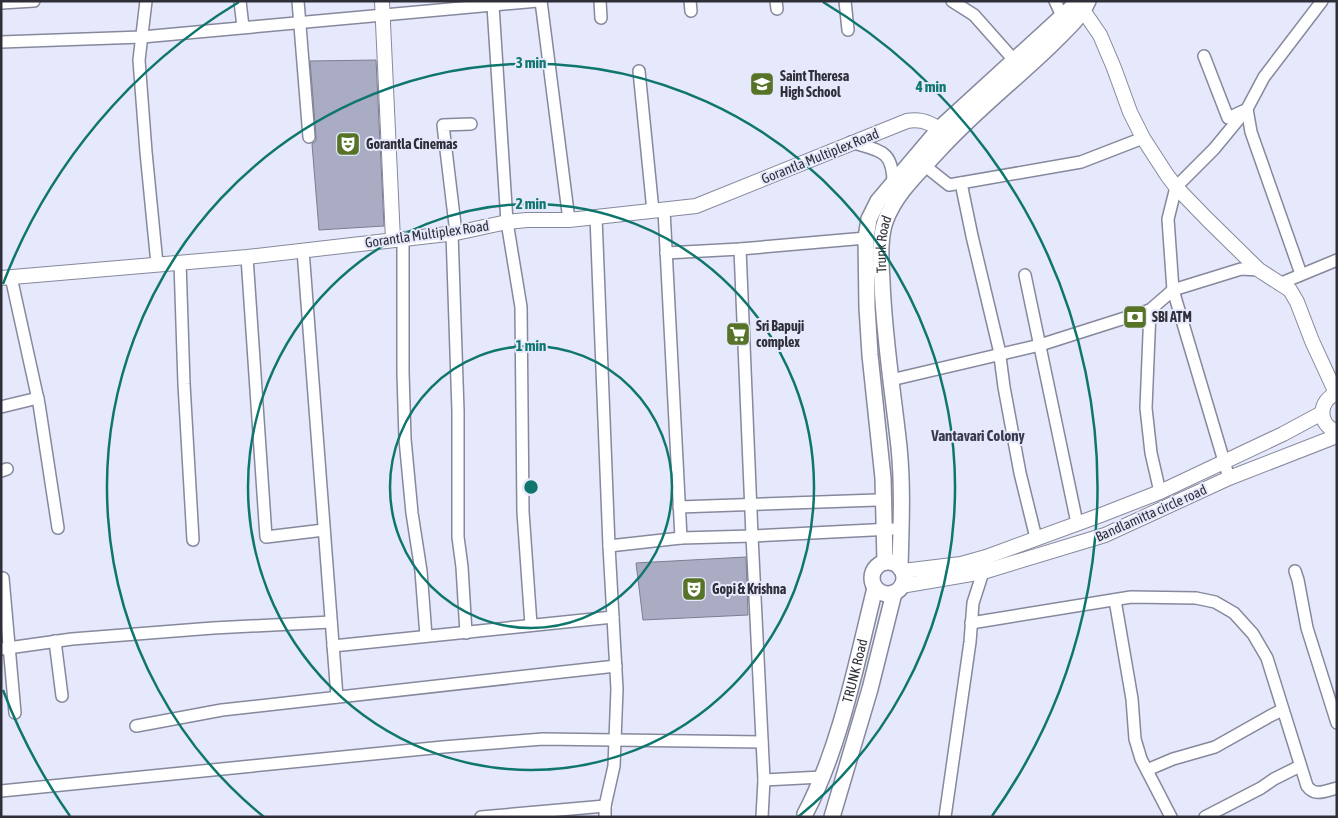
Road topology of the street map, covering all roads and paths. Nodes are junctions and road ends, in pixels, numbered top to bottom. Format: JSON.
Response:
{"nodes":[{"id":1,"x":34,"y":1,"type":"edge"},
{"id":2,"x":146,"y":1,"type":"edge"},
{"id":3,"x":240,"y":1,"type":"edge"},
{"id":4,"x":298,"y":1,"type":"edge"},
{"id":5,"x":539,"y":1,"type":"edge"},
{"id":6,"x":600,"y":1,"type":"edge"},
{"id":7,"x":845,"y":1,"type":"edge"},
{"id":8,"x":952,"y":1,"type":"edge"},
{"id":9,"x":1055,"y":1,"type":"edge"},
{"id":10,"x":1322,"y":1,"type":"edge"},
{"id":11,"x":1,"y":3,"type":"edge"},
{"id":12,"x":1082,"y":4,"type":"edge"},
{"id":13,"x":494,"y":6,"type":"junction"},
{"id":14,"x":382,"y":8,"type":"edge"},
{"id":15,"x":1062,"y":16,"type":"junction"},
{"id":16,"x":601,"y":18,"type":"dead end"},
{"id":17,"x":300,"y":22,"type":"junction"},
{"id":18,"x":243,"y":28,"type":"junction"},
{"id":19,"x":848,"y":30,"type":"dead end"},
{"id":20,"x":142,"y":37,"type":"junction"},
{"id":21,"x":1,"y":42,"type":"edge"},
{"id":22,"x":1204,"y":56,"type":"dead end"},
{"id":23,"x":1014,"y":60,"type":"junction"},
{"id":24,"x":639,"y":71,"type":"dead end"},
{"id":25,"x":1247,"y":109,"type":"junction"},
{"id":26,"x":471,"y":124,"type":"dead end"},
{"id":27,"x":945,"y":134,"type":"junction"},
{"id":28,"x":309,"y":137,"type":"dead end"},
{"id":29,"x":1143,"y":138,"type":"junction"},
{"id":30,"x":851,"y":142,"type":"junction"},
{"id":31,"x":925,"y":166,"type":"junction"},
{"id":32,"x":893,"y":183,"type":"junction"},
{"id":33,"x":961,"y":183,"type":"junction"},
{"id":34,"x":1176,"y":187,"type":"junction"},
{"id":35,"x":659,"y":210,"type":"junction"},
{"id":36,"x":596,"y":217,"type":"junction"},
{"id":37,"x":569,"y":220,"type":"junction"},
{"id":38,"x":507,"y":222,"type":"junction"},
{"id":39,"x":454,"y":233,"type":"junction"},
{"id":40,"x":866,"y":238,"type":"junction"},
{"id":41,"x":398,"y":239,"type":"junction"},
{"id":42,"x":740,"y":249,"type":"junction"},
{"id":43,"x":303,"y":250,"type":"junction"},
{"id":44,"x":666,"y":253,"type":"junction"},
{"id":45,"x":247,"y":257,"type":"junction"},
{"id":46,"x":1337,"y":260,"type":"edge"},
{"id":47,"x":180,"y":262,"type":"junction"},
{"id":48,"x":157,"y":264,"type":"junction"},
{"id":49,"x":1259,"y":270,"type":"junction"},
{"id":50,"x":1301,"y":274,"type":"junction"},
{"id":51,"x":1025,"y":275,"type":"dead end"},
{"id":52,"x":6,"y":277,"type":"edge"},
{"id":53,"x":1279,"y":284,"type":"junction"},
{"id":54,"x":1173,"y":290,"type":"junction"},
{"id":55,"x":1150,"y":310,"type":"junction"},
{"id":56,"x":1040,"y":345,"type":"junction"},
{"id":57,"x":1000,"y":355,"type":"junction"},
{"id":58,"x":891,"y":380,"type":"junction"},
{"id":59,"x":1336,"y":393,"type":"edge"},
{"id":60,"x":38,"y":398,"type":"junction"},
{"id":61,"x":1,"y":407,"type":"edge"},
{"id":62,"x":1322,"y":413,"type":"junction"},
{"id":63,"x":1337,"y":432,"type":"edge"},
{"id":64,"x":1337,"y":436,"type":"edge"},
{"id":65,"x":1223,"y":462,"type":"junction"},
{"id":66,"x":1229,"y":478,"type":"junction"},
{"id":67,"x":1160,"y":492,"type":"junction"},
{"id":68,"x":878,"y":500,"type":"dead end"},
{"id":69,"x":750,"y":505,"type":"junction"},
{"id":70,"x":679,"y":508,"type":"junction"},
{"id":71,"x":1077,"y":523,"type":"junction"},
{"id":72,"x":58,"y":528,"type":"dead end"},
{"id":73,"x":884,"y":529,"type":"junction"},
{"id":74,"x":901,"y":529,"type":"junction"},
{"id":75,"x":324,"y":530,"type":"junction"},
{"id":76,"x":752,"y":536,"type":"junction"},
{"id":77,"x":680,"y":538,"type":"junction"},
{"id":78,"x":1036,"y":538,"type":"junction"},
{"id":79,"x":193,"y":540,"type":"dead end"},
{"id":80,"x":609,"y":546,"type":"junction"},
{"id":81,"x":885,"y":562,"type":"junction"},
{"id":82,"x":982,"y":565,"type":"junction"},
{"id":83,"x":1295,"y":571,"type":"dead end"},
{"id":84,"x":3,"y":578,"type":"dead end"},
{"id":85,"x":900,"y":580,"type":"junction"},
{"id":86,"x":875,"y":588,"type":"junction"},
{"id":87,"x":1115,"y":600,"type":"junction"},
{"id":88,"x":613,"y":617,"type":"junction"},
{"id":89,"x":331,"y":622,"type":"junction"},
{"id":90,"x":971,"y":623,"type":"junction"},
{"id":91,"x":531,"y":625,"type":"junction"},
{"id":92,"x":466,"y":633,"type":"junction"},
{"id":93,"x":426,"y":636,"type":"junction"},
{"id":94,"x":55,"y":641,"type":"junction"},
{"id":95,"x":333,"y":646,"type":"junction"},
{"id":96,"x":6,"y":649,"type":"edge"},
{"id":97,"x":616,"y":666,"type":"junction"},
{"id":98,"x":62,"y":696,"type":"dead end"},
{"id":99,"x":337,"y":697,"type":"junction"},
{"id":100,"x":1282,"y":710,"type":"junction"},
{"id":101,"x":15,"y":713,"type":"dead end"},
{"id":102,"x":1337,"y":723,"type":"edge"},
{"id":103,"x":136,"y":726,"type":"dead end"},
{"id":104,"x":616,"y":740,"type":"junction"},
{"id":105,"x":762,"y":742,"type":"junction"},
{"id":106,"x":1300,"y":766,"type":"junction"},
{"id":107,"x":1147,"y":770,"type":"junction"},
{"id":108,"x":822,"y":777,"type":"junction"},
{"id":109,"x":764,"y":780,"type":"junction"},
{"id":110,"x":1337,"y":788,"type":"edge"},
{"id":111,"x":1,"y":791,"type":"edge"},
{"id":112,"x":605,"y":812,"type":"edge"},
{"id":113,"x":804,"y":816,"type":"edge"},
{"id":114,"x":481,"y":817,"type":"edge"},
{"id":115,"x":762,"y":817,"type":"edge"},
{"id":116,"x":824,"y":817,"type":"edge"},
{"id":117,"x":832,"y":817,"type":"edge"},
{"id":118,"x":945,"y":817,"type":"edge"},
{"id":119,"x":1171,"y":817,"type":"edge"},
{"id":120,"x":1205,"y":817,"type":"edge"}],
"edges":[{"from":1,"to":11,"type":"street"},
{"from":2,"to":20,"type":"street"},
{"from":3,"to":18,"type":"street"},
{"from":4,"to":17,"type":"street"},
{"from":5,"to":13,"type":"street"},
{"from":5,"to":37,"type":"street"},
{"from":6,"to":16,"type":"street"},
{"from":7,"to":19,"type":"street"},
{"from":8,"to":23,"type":"street"},
{"from":9,"to":15,"type":"street"},
{"from":10,"to":25,"type":"street"},
{"from":12,"to":15,"type":"main road","name":"Trunk Road"},
{"from":12,"to":27,"type":"main road","name":"Trunk Road"},
{"from":12,"to":29,"type":"street"},
{"from":13,"to":14,"type":"street"},
{"from":13,"to":38,"type":"street"},
{"from":14,"to":17,"type":"street"},
{"from":14,"to":41,"type":"street"},
{"from":15,"to":23,"type":"main road","name":"Trunk Road"},
{"from":17,"to":18,"type":"street"},
{"from":17,"to":28,"type":"street"},
{"from":18,"to":20,"type":"street"},
{"from":20,"to":21,"type":"street"},
{"from":20,"to":48,"type":"street"},
{"from":22,"to":25,"type":"street"},
{"from":23,"to":27,"type":"main road","name":"Trunk Road"},
{"from":24,"to":35,"type":"street"},
{"from":25,"to":34,"type":"street"},
{"from":25,"to":50,"type":"street"},
{"from":26,"to":39,"type":"street"},
{"from":27,"to":30,"type":"street","name":"Gorantla Multiplex Road"},
{"from":27,"to":31,"type":"main road","name":"Trunk Road"},
{"from":27,"to":32,"type":"main road","name":"Trunk Road"},
{"from":29,"to":33,"type":"street"},
{"from":29,"to":34,"type":"street"},
{"from":30,"to":32,"type":"street"},
{"from":30,"to":35,"type":"street","name":"Gorantla Multiplex Road"},
{"from":31,"to":33,"type":"street"},
{"from":31,"to":58,"type":"main road","name":"Trunk Road"},
{"from":32,"to":40,"type":"main road","name":"Trunk Road"},
{"from":33,"to":57,"type":"street"},
{"from":34,"to":49,"type":"street"},
{"from":34,"to":54,"type":"street"},
{"from":35,"to":36,"type":"street","name":"Gorantla Multiplex Road"},
{"from":35,"to":44,"type":"street"},
{"from":36,"to":37,"type":"street","name":"Gorantla Multiplex Road"},
{"from":36,"to":80,"type":"street"},
{"from":37,"to":38,"type":"street","name":"Gorantla Multiplex Road"},
{"from":38,"to":39,"type":"street","name":"Gorantla Multiplex Road"},
{"from":38,"to":91,"type":"street"},
{"from":39,"to":41,"type":"street","name":"Gorantla Multiplex Road"},
{"from":39,"to":92,"type":"street"},
{"from":40,"to":42,"type":"street"},
{"from":40,"to":73,"type":"main road","name":"Trunk Road"},
{"from":41,"to":43,"type":"street","name":"Gorantla Multiplex Road"},
{"from":41,"to":93,"type":"street"},
{"from":42,"to":44,"type":"street"},
{"from":42,"to":69,"type":"street"},
{"from":43,"to":45,"type":"street","name":"Gorantla Multiplex Road"},
{"from":43,"to":75,"type":"street"},
{"from":44,"to":70,"type":"street"},
{"from":45,"to":47,"type":"street","name":"Gorantla Multiplex Road"},
{"from":45,"to":75,"type":"street"},
{"from":46,"to":50,"type":"street"},
{"from":47,"to":48,"type":"street","name":"Gorantla Multiplex Road"},
{"from":47,"to":79,"type":"street"},
{"from":48,"to":52,"type":"street","name":"Gorantla Multiplex Road"},
{"from":49,"to":53,"type":"street"},
{"from":49,"to":54,"type":"street"},
{"from":50,"to":53,"type":"street"},
{"from":51,"to":56,"type":"street"},
{"from":52,"to":60,"type":"street"},
{"from":53,"to":59,"type":"street"},
{"from":54,"to":55,"type":"street"},
{"from":54,"to":65,"type":"street"},
{"from":55,"to":56,"type":"street"},
{"from":55,"to":67,"type":"street"},
{"from":56,"to":57,"type":"street"},
{"from":56,"to":71,"type":"street"},
{"from":57,"to":58,"type":"street"},
{"from":57,"to":78,"type":"street"},
{"from":58,"to":74,"type":"main road","name":"Trunk Road"},
{"from":59,"to":62,"type":"street"},
{"from":60,"to":61,"type":"street"},
{"from":60,"to":72,"type":"street"},
{"from":62,"to":63,"type":"street"},
{"from":62,"to":65,"type":"street"},
{"from":64,"to":66,"type":"street","name":"Bandlamitta circle road"},
{"from":65,"to":66,"type":"street"},
{"from":65,"to":67,"type":"street"},
{"from":66,"to":82,"type":"street","name":"Bandlamitta circle road"},
{"from":67,"to":71,"type":"street"},
{"from":68,"to":69,"type":"street"},
{"from":69,"to":70,"type":"street"},
{"from":69,"to":76,"type":"street"},
{"from":70,"to":77,"type":"street"},
{"from":71,"to":78,"type":"street"},
{"from":73,"to":74,"type":"street"},
{"from":73,"to":76,"type":"street"},
{"from":73,"to":81,"type":"main road","name":"Trunk Road"},
{"from":74,"to":85,"type":"main road","name":"Trunk Road"},
{"from":75,"to":89,"type":"street"},
{"from":76,"to":77,"type":"street"},
{"from":76,"to":105,"type":"street"},
{"from":77,"to":80,"type":"street"},
{"from":78,"to":82,"type":"street"},
{"from":80,"to":88,"type":"street"},
{"from":81,"to":85,"type":"main road"},
{"from":81,"to":86,"type":"main road"},
{"from":82,"to":85,"type":"street"},
{"from":82,"to":90,"type":"street"},
{"from":83,"to":102,"type":"street"},
{"from":84,"to":96,"type":"street"},
{"from":85,"to":86,"type":"main road"},
{"from":85,"to":117,"type":"main road","name":"Trunk Road"},
{"from":86,"to":108,"type":"main road","name":"TRUNK Road"},
{"from":87,"to":90,"type":"street"},
{"from":87,"to":100,"type":"street"},
{"from":87,"to":107,"type":"street"},
{"from":88,"to":91,"type":"street"},
{"from":88,"to":97,"type":"street"},
{"from":89,"to":94,"type":"street"},
{"from":89,"to":95,"type":"street"},
{"from":90,"to":118,"type":"street"},
{"from":91,"to":92,"type":"street"},
{"from":92,"to":93,"type":"street"},
{"from":93,"to":95,"type":"street"},
{"from":94,"to":96,"type":"street"},
{"from":94,"to":98,"type":"street"},
{"from":95,"to":99,"type":"street"},
{"from":96,"to":101,"type":"street"},
{"from":97,"to":99,"type":"street"},
{"from":97,"to":104,"type":"street"},
{"from":99,"to":103,"type":"street"},
{"from":100,"to":106,"type":"street"},
{"from":100,"to":107,"type":"street"},
{"from":104,"to":105,"type":"street"},
{"from":104,"to":111,"type":"street"},
{"from":104,"to":112,"type":"street"},
{"from":105,"to":109,"type":"street"},
{"from":106,"to":110,"type":"street"},
{"from":106,"to":120,"type":"street"},
{"from":107,"to":119,"type":"street"},
{"from":108,"to":109,"type":"street"},
{"from":108,"to":113,"type":"main road","name":"TRUNK Road"},
{"from":109,"to":115,"type":"street"},
{"from":112,"to":114,"type":"street"},
{"from":113,"to":116,"type":"main road"}]}
